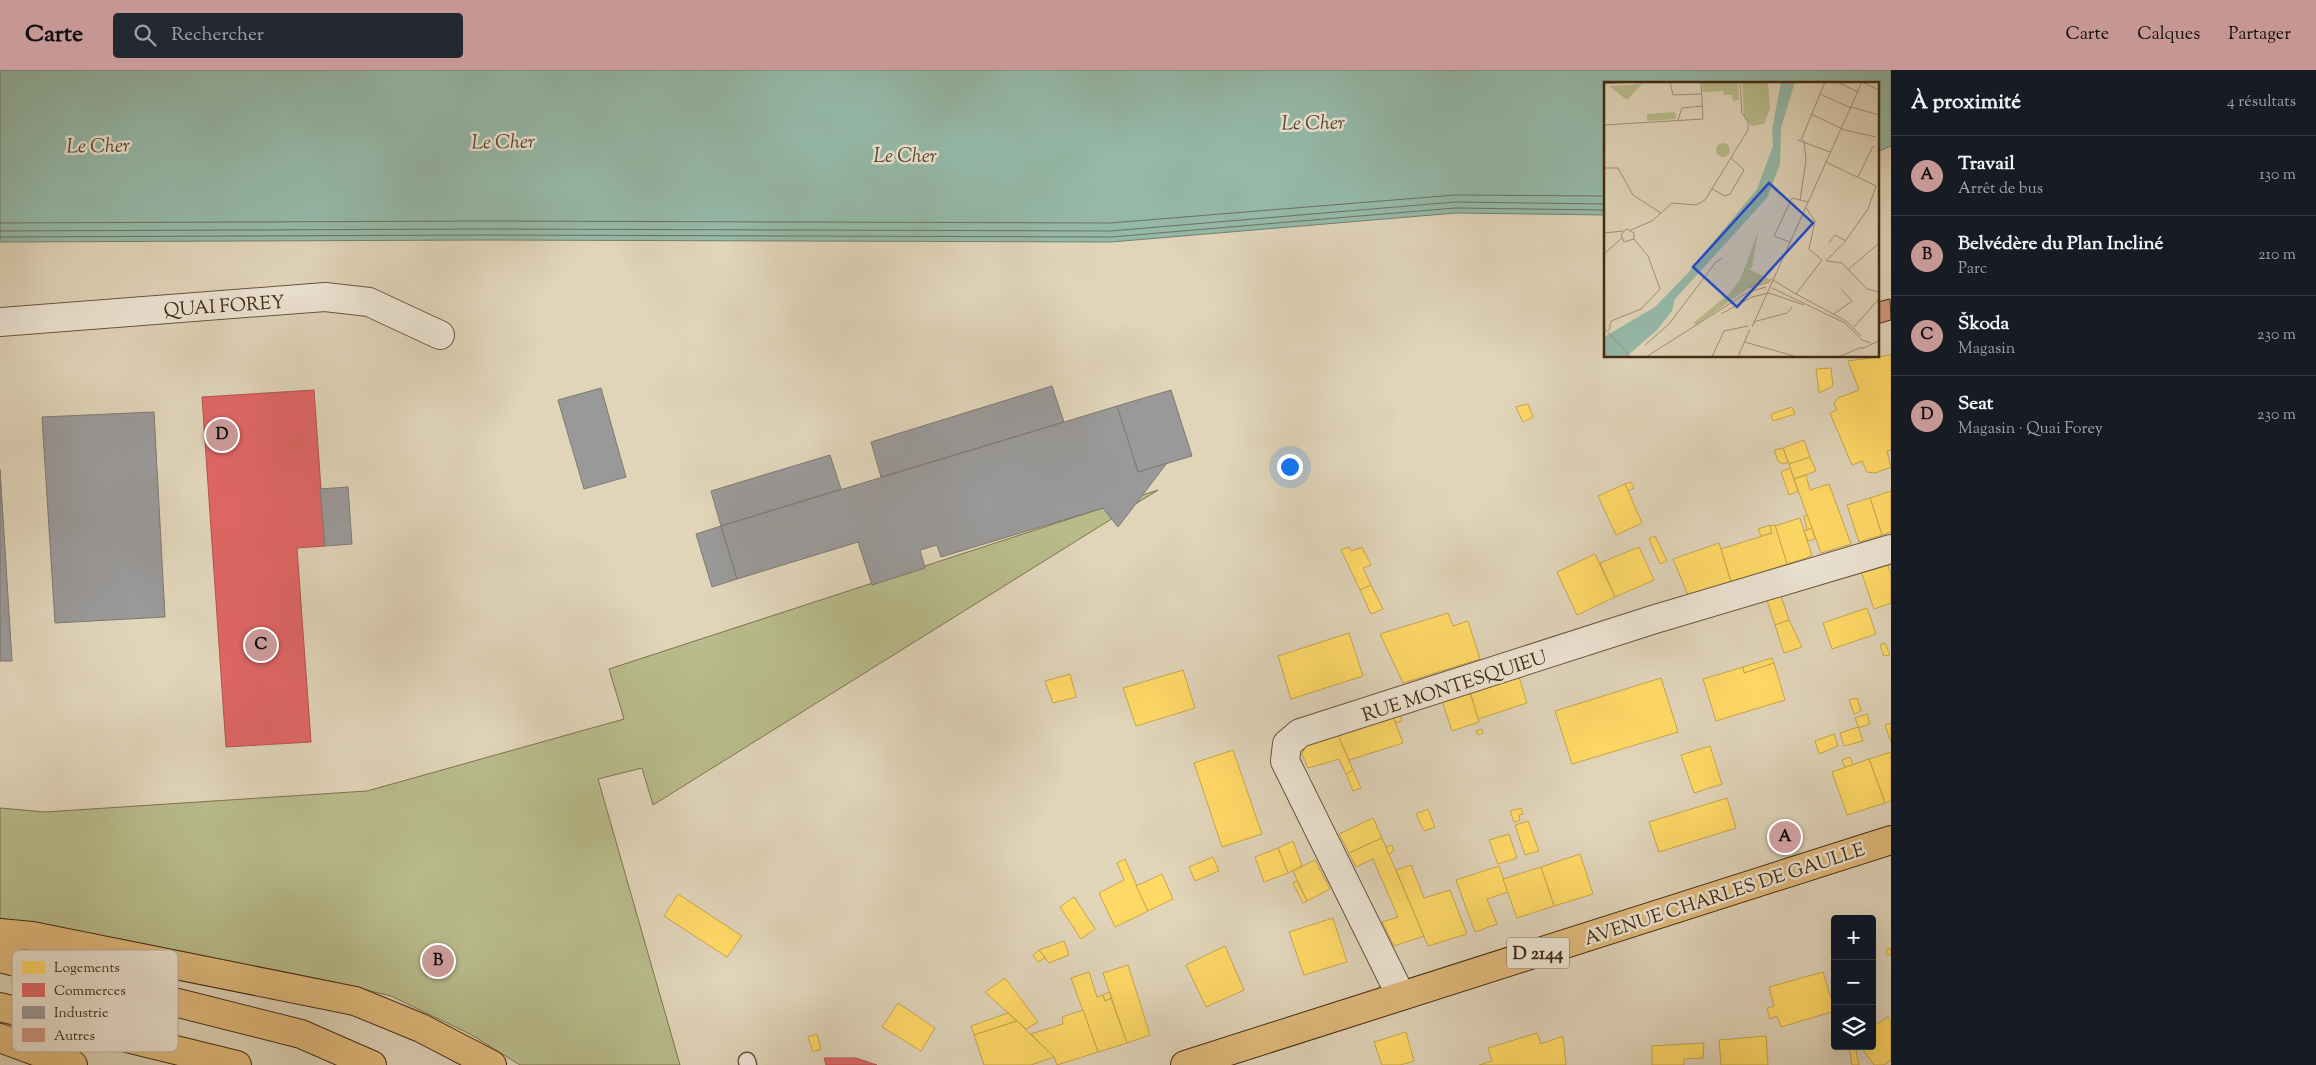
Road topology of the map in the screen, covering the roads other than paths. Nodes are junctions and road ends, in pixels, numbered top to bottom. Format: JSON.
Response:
{"nodes":[{"id":1,"x":0,"y":322,"type":"edge"},
{"id":2,"x":440,"y":335,"type":"dead end"},
{"id":3,"x":1891,"y":549,"type":"edge"},
{"id":4,"x":1891,"y":840,"type":"edge"},
{"id":5,"x":0,"y":933,"type":"edge"},
{"id":6,"x":100,"y":950,"type":"edge"},
{"id":7,"x":178,"y":966,"type":"edge"},
{"id":8,"x":1401,"y":996,"type":"junction"},
{"id":9,"x":178,"y":1003,"type":"edge"},
{"id":10,"x":0,"y":1038,"type":"edge"},
{"id":11,"x":12,"y":1042,"type":"edge"},
{"id":12,"x":178,"y":1051,"type":"edge"},
{"id":13,"x":38,"y":1052,"type":"edge"},
{"id":14,"x":74,"y":1065,"type":"edge"},
{"id":15,"x":236,"y":1065,"type":"edge"},
{"id":16,"x":372,"y":1065,"type":"edge"},
{"id":17,"x":492,"y":1065,"type":"edge"},
{"id":18,"x":1185,"y":1065,"type":"edge"}],
"edges":[{"from":1,"to":2,"type":"street","name":"QUAI FOREY"},
{"from":3,"to":8,"type":"street","name":"RUE MONTESQUIEU"},
{"from":4,"to":8,"type":"main road","name":"AVENUE CHARLES DE GAULLE","number":"D 2144"},
{"from":5,"to":6,"type":"main road"},
{"from":7,"to":17,"type":"main road"},
{"from":8,"to":18,"type":"main road","name":"AVENUE CHARLES DE GAULLE","number":"D 2144"},
{"from":9,"to":16,"type":"main road"},
{"from":10,"to":11,"type":"main road"},
{"from":12,"to":15,"type":"main road"},
{"from":13,"to":14,"type":"main road"}]}
